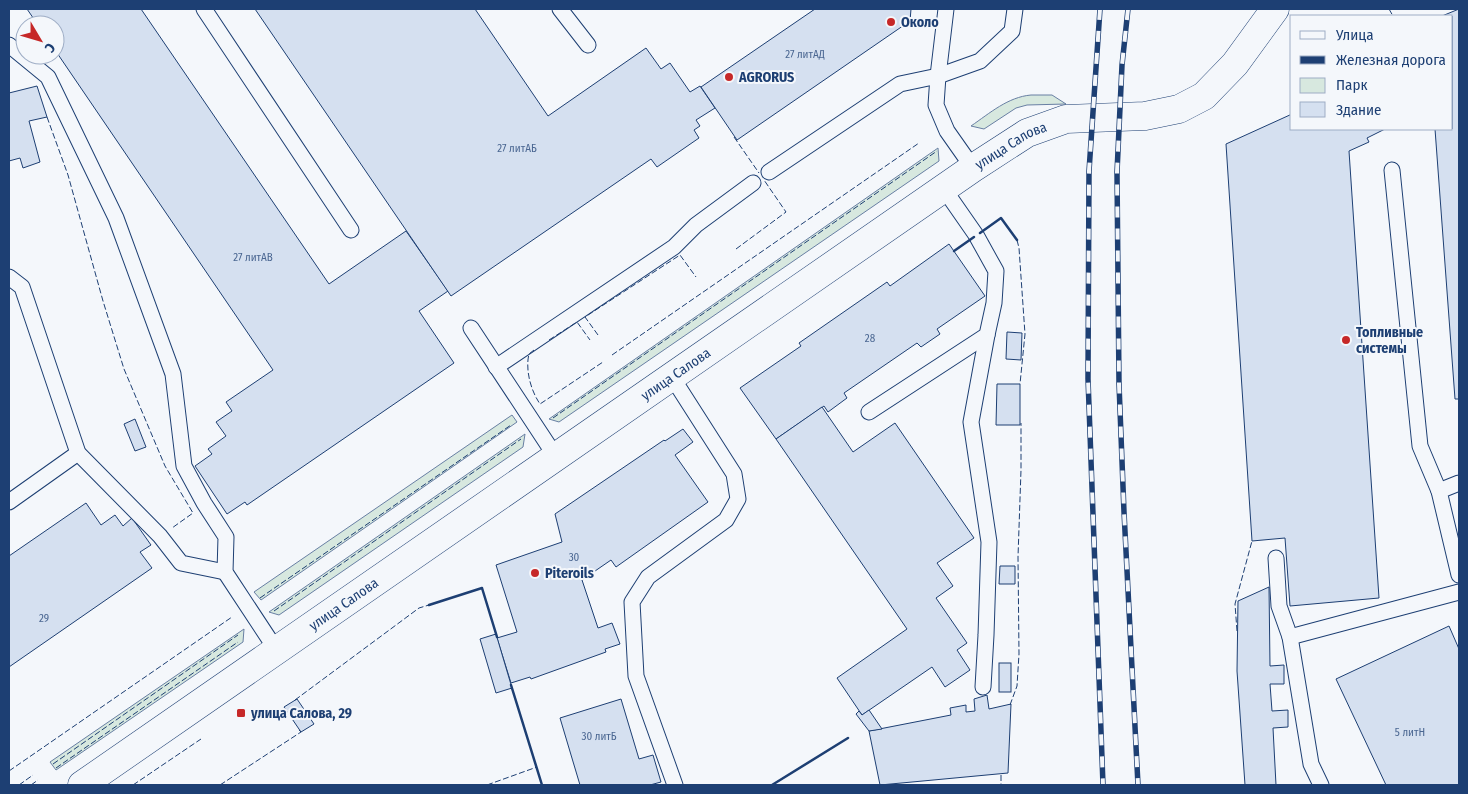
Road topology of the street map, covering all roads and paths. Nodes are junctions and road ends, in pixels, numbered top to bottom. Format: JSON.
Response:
{"nodes":[{"id":1,"x":204,"y":9,"type":"edge"},
{"id":2,"x":560,"y":9,"type":"edge"},
{"id":3,"x":946,"y":9,"type":"edge"},
{"id":4,"x":1015,"y":9,"type":"edge"},
{"id":5,"x":1275,"y":9,"type":"edge"},
{"id":6,"x":9,"y":45,"type":"edge"},
{"id":7,"x":588,"y":45,"type":"dead end"},
{"id":8,"x":938,"y":76,"type":"junction"},
{"id":9,"x":972,"y":168,"type":"junction"},
{"id":10,"x":1392,"y":170,"type":"dead end"},
{"id":11,"x":768,"y":172,"type":"dead end"},
{"id":12,"x":753,"y":183,"type":"dead end"},
{"id":13,"x":944,"y":189,"type":"junction"},
{"id":14,"x":351,"y":230,"type":"dead end"},
{"id":15,"x":9,"y":277,"type":"edge"},
{"id":16,"x":470,"y":328,"type":"dead end"},
{"id":17,"x":987,"y":335,"type":"junction"},
{"id":18,"x":496,"y":367,"type":"junction"},
{"id":19,"x":672,"y":377,"type":"junction"},
{"id":20,"x":869,"y":412,"type":"dead end"},
{"id":21,"x":78,"y":453,"type":"junction"},
{"id":22,"x":556,"y":458,"type":"junction"},
{"id":23,"x":1459,"y":483,"type":"edge"},
{"id":24,"x":1439,"y":491,"type":"junction"},
{"id":25,"x":9,"y":502,"type":"edge"},
{"id":26,"x":1276,"y":558,"type":"dead end"},
{"id":27,"x":225,"y":572,"type":"junction"},
{"id":28,"x":1459,"y":575,"type":"edge"},
{"id":29,"x":1459,"y":592,"type":"edge"},
{"id":30,"x":1290,"y":638,"type":"junction"},
{"id":31,"x":277,"y":651,"type":"junction"},
{"id":32,"x":983,"y":687,"type":"dead end"},
{"id":33,"x":82,"y":785,"type":"edge"},
{"id":34,"x":674,"y":785,"type":"edge"},
{"id":35,"x":1321,"y":785,"type":"edge"}],
"edges":[{"from":1,"to":14,"type":"lane"},
{"from":2,"to":7,"type":"lane"},
{"from":3,"to":8,"type":"lane"},
{"from":4,"to":8,"type":"lane"},
{"from":5,"to":9,"type":"street","name":"улица Салова"},
{"from":6,"to":27,"type":"lane"},
{"from":8,"to":9,"type":"lane"},
{"from":8,"to":11,"type":"lane"},
{"from":9,"to":13,"type":"street","name":"улица Салова"},
{"from":10,"to":24,"type":"lane"},
{"from":12,"to":18,"type":"lane"},
{"from":13,"to":17,"type":"lane"},
{"from":13,"to":19,"type":"street","name":"улица Салова"},
{"from":15,"to":21,"type":"lane"},
{"from":16,"to":18,"type":"lane"},
{"from":17,"to":20,"type":"lane"},
{"from":17,"to":32,"type":"lane"},
{"from":18,"to":22,"type":"lane"},
{"from":19,"to":22,"type":"street","name":"улица Салова"},
{"from":19,"to":34,"type":"lane"},
{"from":21,"to":25,"type":"lane"},
{"from":21,"to":27,"type":"lane"},
{"from":22,"to":31,"type":"street","name":"улица Салова"},
{"from":23,"to":24,"type":"lane"},
{"from":24,"to":28,"type":"lane"},
{"from":26,"to":30,"type":"lane"},
{"from":27,"to":31,"type":"lane"},
{"from":29,"to":30,"type":"lane"},
{"from":30,"to":35,"type":"lane"},
{"from":31,"to":33,"type":"street","name":"улица Салова"}]}
